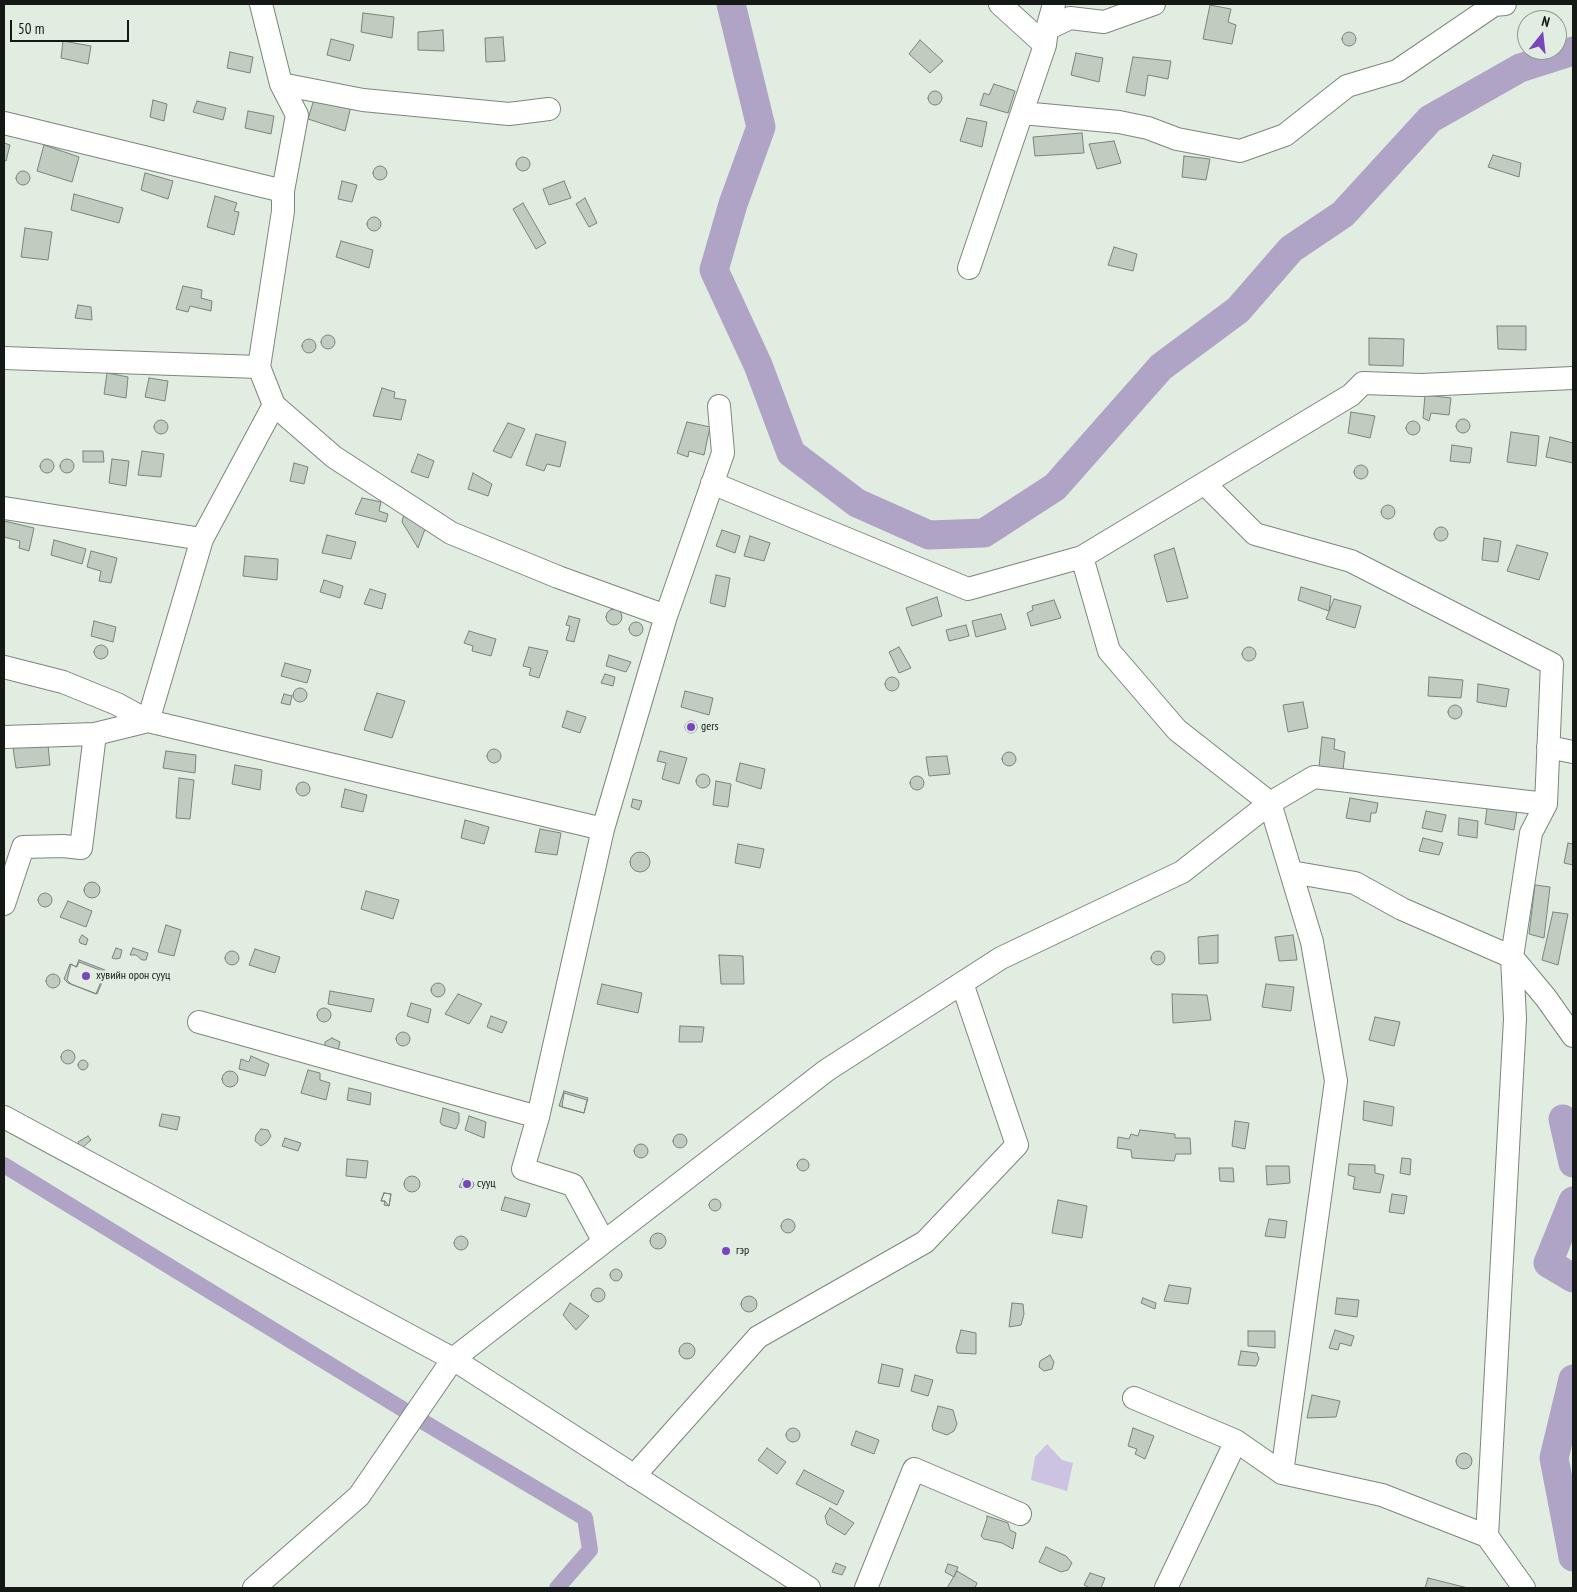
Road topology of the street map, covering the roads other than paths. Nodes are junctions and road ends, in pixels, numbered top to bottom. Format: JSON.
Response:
{"nodes":[{"id":1,"x":261,"y":4,"type":"edge"},
{"id":2,"x":1000,"y":4,"type":"edge"},
{"id":3,"x":1054,"y":4,"type":"edge"},
{"id":4,"x":1154,"y":4,"type":"edge"},
{"id":5,"x":1506,"y":4,"type":"edge"},
{"id":6,"x":1046,"y":37,"type":"junction"},
{"id":7,"x":281,"y":84,"type":"junction"},
{"id":8,"x":549,"y":109,"type":"dead end"},
{"id":9,"x":1022,"y":113,"type":"junction"},
{"id":10,"x":4,"y":123,"type":"edge"},
{"id":11,"x":283,"y":191,"type":"junction"},
{"id":12,"x":969,"y":268,"type":"dead end"},
{"id":13,"x":4,"y":358,"type":"edge"},
{"id":14,"x":259,"y":367,"type":"junction"},
{"id":15,"x":1573,"y":378,"type":"edge"},
{"id":16,"x":274,"y":405,"type":"junction"},
{"id":17,"x":719,"y":406,"type":"dead end"},
{"id":18,"x":712,"y":483,"type":"junction"},
{"id":19,"x":1205,"y":484,"type":"junction"},
{"id":20,"x":4,"y":508,"type":"edge"},
{"id":21,"x":202,"y":539,"type":"junction"},
{"id":22,"x":1082,"y":556,"type":"junction"},
{"id":23,"x":666,"y":616,"type":"junction"},
{"id":24,"x":4,"y":667,"type":"edge"},
{"id":25,"x":148,"y":721,"type":"junction"},
{"id":26,"x":95,"y":734,"type":"junction"},
{"id":27,"x":4,"y":737,"type":"edge"},
{"id":28,"x":1548,"y":747,"type":"junction"},
{"id":29,"x":1573,"y":752,"type":"edge"},
{"id":30,"x":1270,"y":803,"type":"junction"},
{"id":31,"x":1546,"y":804,"type":"junction"},
{"id":32,"x":603,"y":828,"type":"junction"},
{"id":33,"x":1291,"y":872,"type":"junction"},
{"id":34,"x":4,"y":904,"type":"edge"},
{"id":35,"x":1512,"y":957,"type":"junction"},
{"id":36,"x":962,"y":983,"type":"junction"},
{"id":37,"x":199,"y":1022,"type":"dead end"},
{"id":38,"x":1573,"y":1036,"type":"edge"},
{"id":39,"x":4,"y":1117,"type":"edge"},
{"id":40,"x":538,"y":1117,"type":"junction"},
{"id":41,"x":604,"y":1242,"type":"junction"},
{"id":42,"x":453,"y":1359,"type":"junction"},
{"id":43,"x":1134,"y":1398,"type":"dead end"},
{"id":44,"x":1236,"y":1441,"type":"junction"},
{"id":45,"x":1282,"y":1473,"type":"junction"},
{"id":46,"x":634,"y":1476,"type":"junction"},
{"id":47,"x":1020,"y":1514,"type":"dead end"},
{"id":48,"x":1486,"y":1536,"type":"junction"},
{"id":49,"x":254,"y":1588,"type":"edge"},
{"id":50,"x":809,"y":1588,"type":"edge"},
{"id":51,"x":866,"y":1588,"type":"edge"},
{"id":52,"x":1166,"y":1588,"type":"edge"},
{"id":53,"x":1524,"y":1588,"type":"edge"}],
"edges":[{"from":1,"to":7,"type":"street"},
{"from":2,"to":6,"type":"street"},
{"from":3,"to":6,"type":"street"},
{"from":4,"to":6,"type":"street"},
{"from":5,"to":9,"type":"street"},
{"from":6,"to":9,"type":"street"},
{"from":7,"to":8,"type":"street"},
{"from":7,"to":11,"type":"street"},
{"from":9,"to":12,"type":"street"},
{"from":10,"to":11,"type":"street"},
{"from":11,"to":14,"type":"street"},
{"from":13,"to":14,"type":"street"},
{"from":14,"to":16,"type":"street"},
{"from":15,"to":19,"type":"street"},
{"from":16,"to":21,"type":"street"},
{"from":16,"to":23,"type":"street"},
{"from":17,"to":18,"type":"street"},
{"from":18,"to":22,"type":"street"},
{"from":18,"to":23,"type":"street"},
{"from":19,"to":22,"type":"street"},
{"from":19,"to":28,"type":"street"},
{"from":20,"to":21,"type":"street"},
{"from":21,"to":25,"type":"street"},
{"from":22,"to":30,"type":"street"},
{"from":23,"to":32,"type":"street"},
{"from":24,"to":25,"type":"street"},
{"from":25,"to":26,"type":"street"},
{"from":25,"to":32,"type":"street"},
{"from":26,"to":27,"type":"street"},
{"from":26,"to":34,"type":"street"},
{"from":28,"to":29,"type":"street"},
{"from":28,"to":31,"type":"street"},
{"from":30,"to":31,"type":"street"},
{"from":30,"to":33,"type":"street"},
{"from":30,"to":36,"type":"street"},
{"from":31,"to":35,"type":"street"},
{"from":32,"to":40,"type":"street"},
{"from":33,"to":35,"type":"street"},
{"from":33,"to":45,"type":"street"},
{"from":35,"to":38,"type":"street"},
{"from":35,"to":48,"type":"street"},
{"from":36,"to":41,"type":"street"},
{"from":36,"to":46,"type":"street"},
{"from":37,"to":40,"type":"street"},
{"from":39,"to":42,"type":"street"},
{"from":40,"to":41,"type":"street"},
{"from":41,"to":42,"type":"street"},
{"from":42,"to":46,"type":"street"},
{"from":42,"to":49,"type":"street"},
{"from":43,"to":44,"type":"street"},
{"from":44,"to":45,"type":"street"},
{"from":44,"to":52,"type":"street"},
{"from":45,"to":48,"type":"street"},
{"from":46,"to":50,"type":"street"},
{"from":47,"to":51,"type":"street"},
{"from":48,"to":53,"type":"street"}]}
